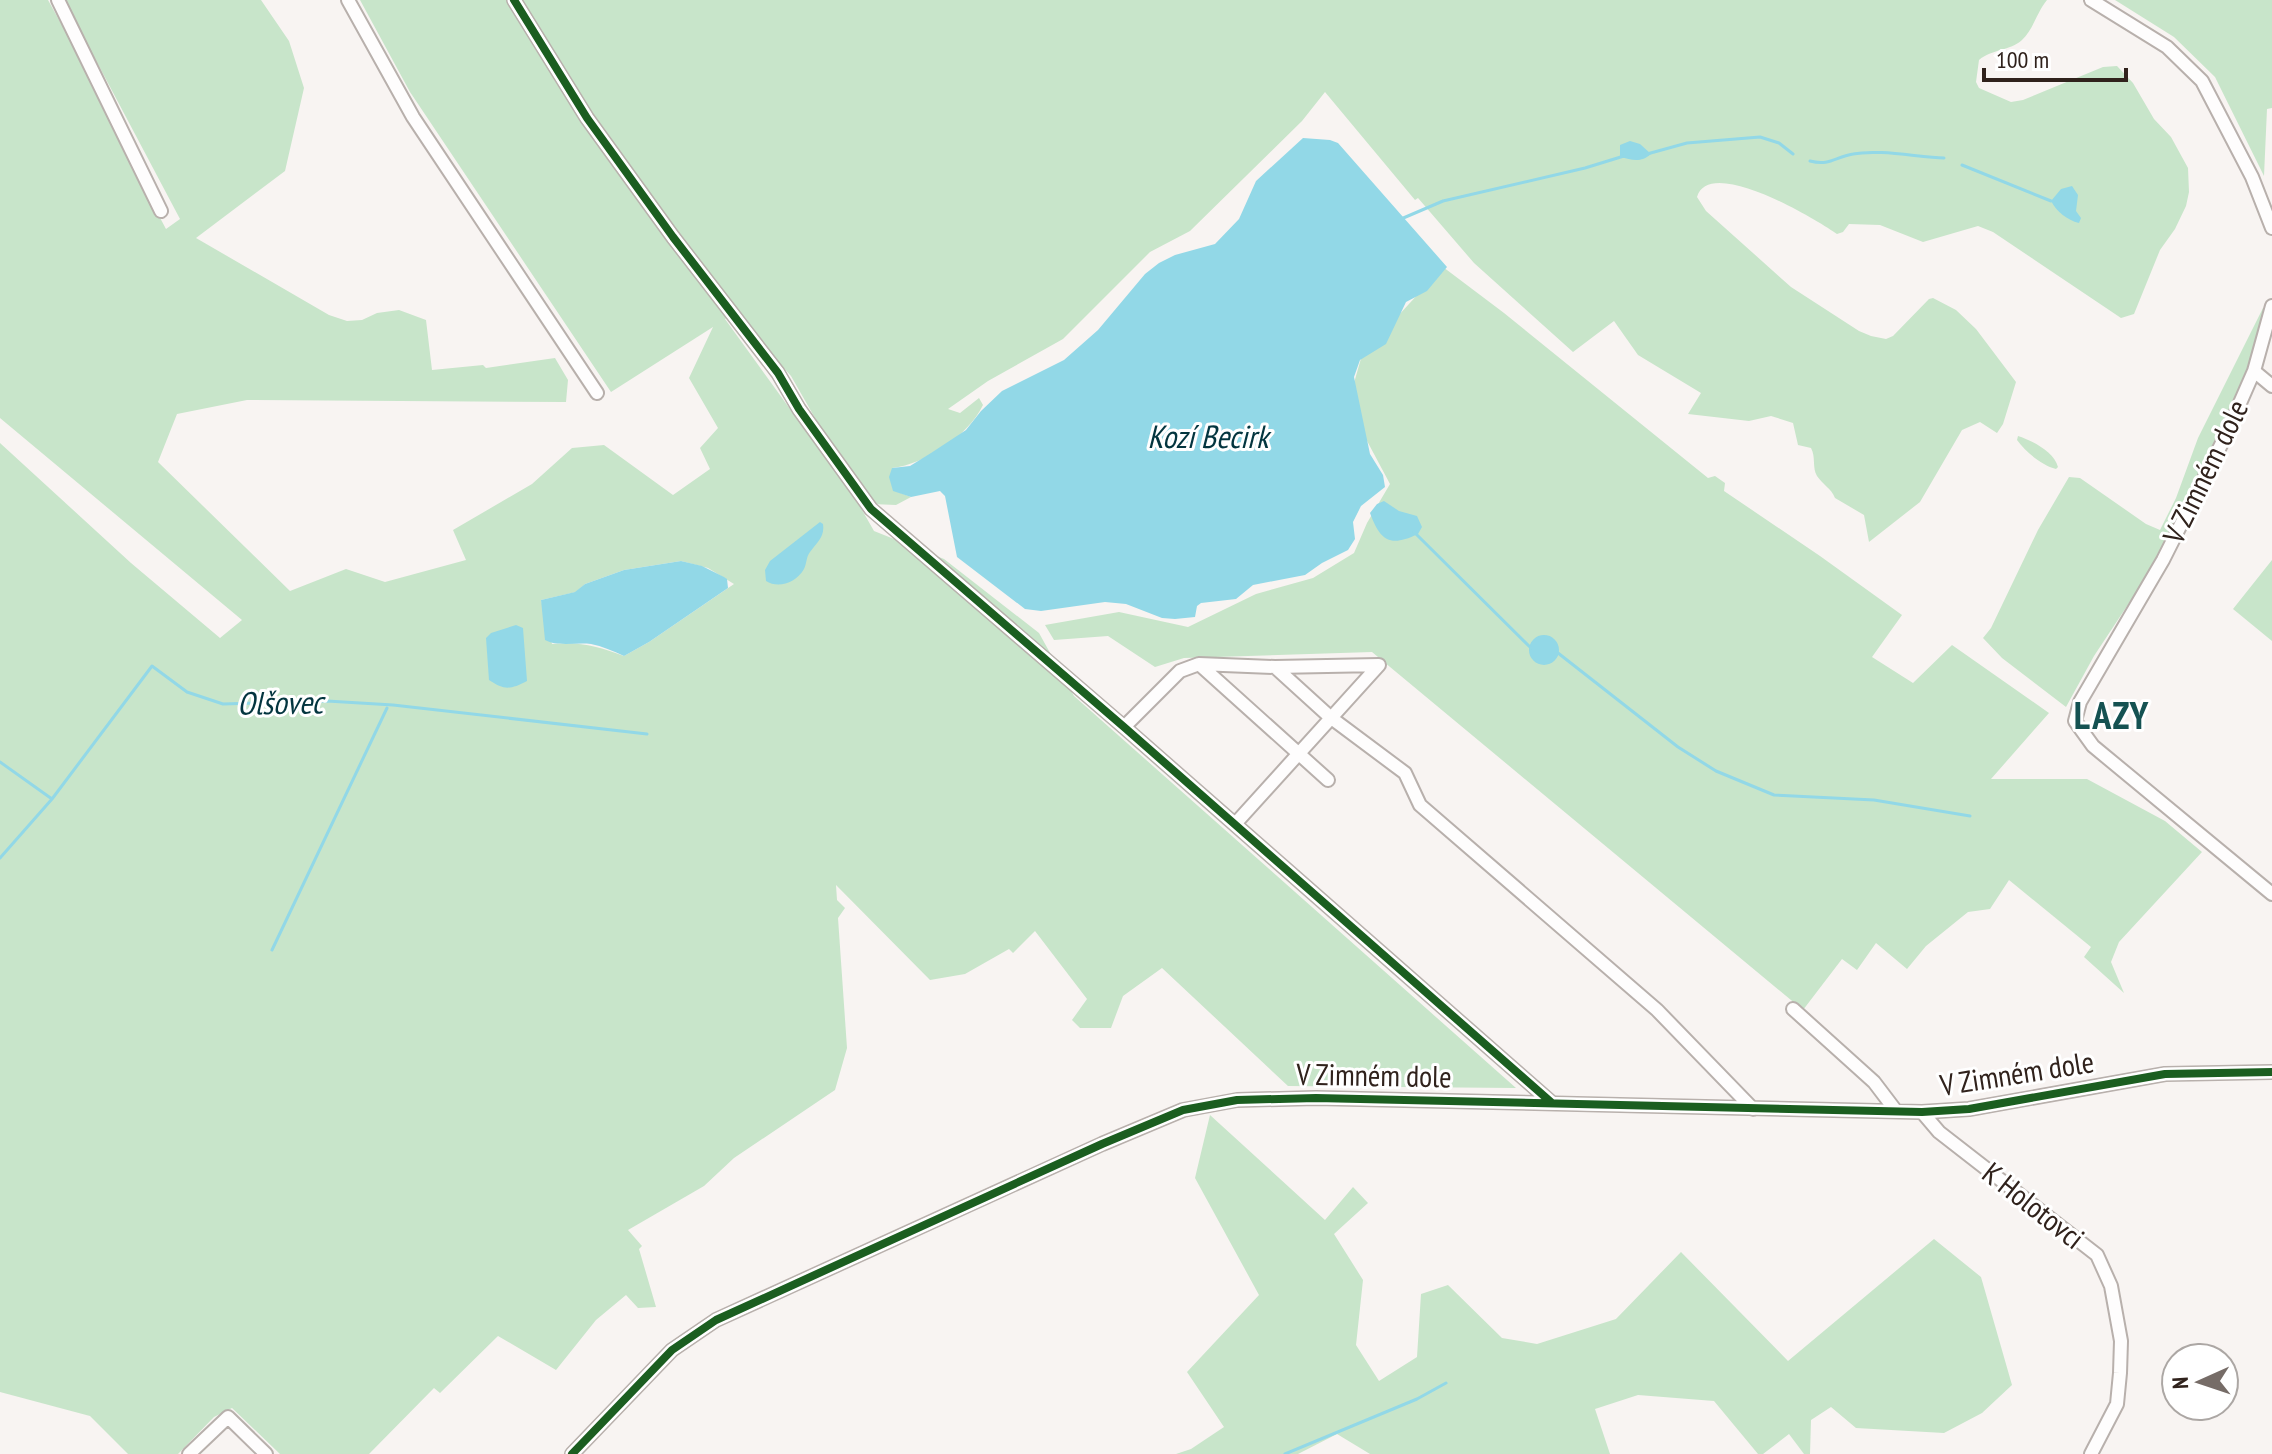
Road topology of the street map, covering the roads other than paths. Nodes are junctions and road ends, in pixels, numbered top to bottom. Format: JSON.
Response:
{"nodes":[{"id":1,"x":58,"y":0,"type":"edge"},
{"id":2,"x":348,"y":0,"type":"edge"},
{"id":3,"x":514,"y":0,"type":"edge"},
{"id":4,"x":2091,"y":0,"type":"edge"},
{"id":5,"x":161,"y":211,"type":"dead end"},
{"id":6,"x":2272,"y":228,"type":"edge"},
{"id":7,"x":2272,"y":306,"type":"edge"},
{"id":8,"x":2254,"y":371,"type":"junction"},
{"id":9,"x":2272,"y":386,"type":"edge"},
{"id":10,"x":597,"y":393,"type":"dead end"},
{"id":11,"x":1199,"y":664,"type":"junction"},
{"id":12,"x":1275,"y":667,"type":"junction"},
{"id":13,"x":1330,"y":717,"type":"junction"},
{"id":14,"x":1124,"y":727,"type":"junction"},
{"id":15,"x":1298,"y":753,"type":"junction"},
{"id":16,"x":1328,"y":780,"type":"dead end"},
{"id":17,"x":1235,"y":824,"type":"junction"},
{"id":18,"x":2272,"y":894,"type":"edge"},
{"id":19,"x":1793,"y":1009,"type":"dead end"},
{"id":20,"x":2272,"y":1072,"type":"edge"},
{"id":21,"x":1552,"y":1103,"type":"junction"},
{"id":22,"x":1753,"y":1109,"type":"junction"},
{"id":23,"x":1896,"y":1111,"type":"junction"},
{"id":24,"x":1922,"y":1112,"type":"junction"},
{"id":25,"x":189,"y":1454,"type":"edge"},
{"id":26,"x":266,"y":1454,"type":"edge"},
{"id":27,"x":572,"y":1454,"type":"edge"},
{"id":28,"x":2091,"y":1454,"type":"edge"}],
"edges":[{"from":1,"to":5,"type":"street"},
{"from":2,"to":10,"type":"street"},
{"from":3,"to":14,"type":"street"},
{"from":4,"to":6,"type":"street"},
{"from":7,"to":8,"type":"street","name":"V Zimném dole"},
{"from":8,"to":9,"type":"street","name":"V Zimném dole"},
{"from":8,"to":18,"type":"street","name":"V Zimném dole"},
{"from":11,"to":12,"type":"street"},
{"from":11,"to":14,"type":"street"},
{"from":11,"to":15,"type":"street"},
{"from":12,"to":13,"type":"street"},
{"from":12,"to":13,"type":"street"},
{"from":13,"to":15,"type":"street"},
{"from":13,"to":22,"type":"street"},
{"from":14,"to":17,"type":"street"},
{"from":15,"to":16,"type":"street"},
{"from":15,"to":17,"type":"street"},
{"from":17,"to":21,"type":"street"},
{"from":19,"to":23,"type":"street"},
{"from":20,"to":24,"type":"street","name":"V Zimném dole"},
{"from":21,"to":22,"type":"street","name":"V Zimném dole"},
{"from":21,"to":27,"type":"street","name":"V Zimném dole"},
{"from":22,"to":23,"type":"street","name":"V Zimném dole"},
{"from":23,"to":24,"type":"street","name":"V Zimném dole"},
{"from":24,"to":28,"type":"street","name":"K Holotovci"},
{"from":25,"to":26,"type":"street"}]}
